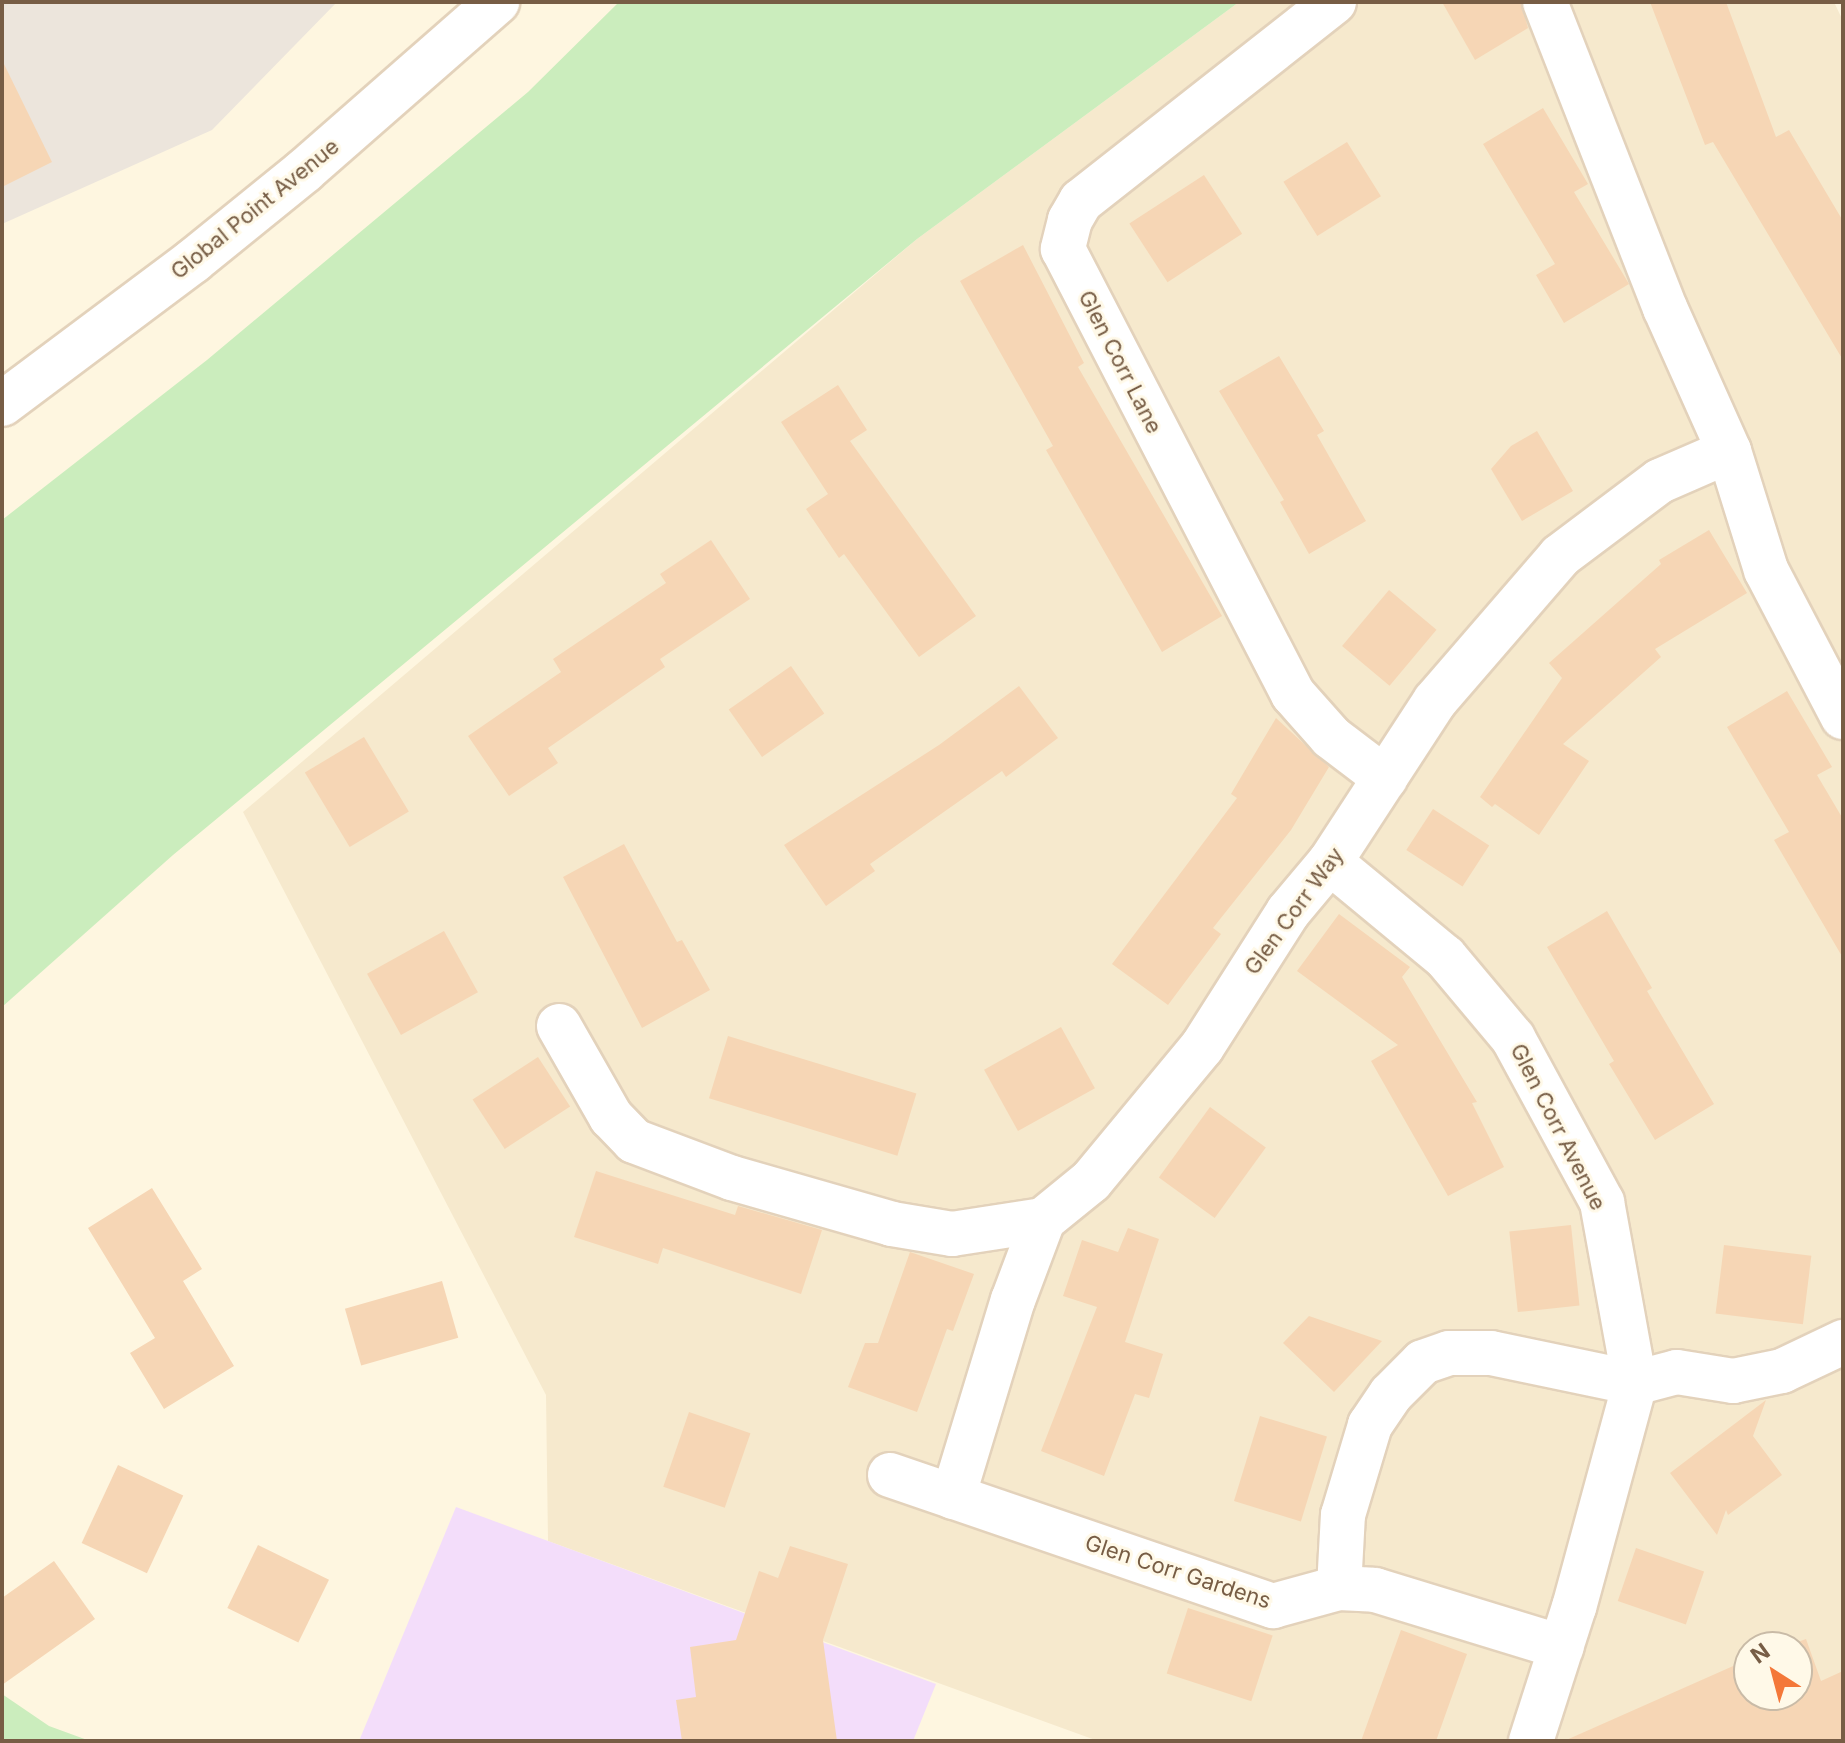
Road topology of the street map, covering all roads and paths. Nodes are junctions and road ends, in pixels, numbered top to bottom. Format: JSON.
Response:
{"nodes":[{"id":1,"x":497,"y":2,"type":"edge"},
{"id":2,"x":1334,"y":2,"type":"edge"},
{"id":3,"x":1545,"y":2,"type":"edge"},
{"id":4,"x":2,"y":404,"type":"edge"},
{"id":5,"x":1729,"y":451,"type":"junction"},
{"id":6,"x":1843,"y":717,"type":"edge"},
{"id":7,"x":1385,"y":778,"type":"junction"},
{"id":8,"x":1330,"y":862,"type":"junction"},
{"id":9,"x":559,"y":1026,"type":"dead end"},
{"id":10,"x":1043,"y":1220,"type":"junction"},
{"id":11,"x":1843,"y":1342,"type":"edge"},
{"id":12,"x":1635,"y":1383,"type":"junction"},
{"id":13,"x":890,"y":1475,"type":"dead end"},
{"id":14,"x":953,"y":1497,"type":"junction"},
{"id":15,"x":1339,"y":1588,"type":"junction"},
{"id":16,"x":1561,"y":1647,"type":"junction"},
{"id":17,"x":1531,"y":1741,"type":"edge"}],
"edges":[{"from":1,"to":4,"type":"street","name":"Global Point Avenue"},
{"from":2,"to":7,"type":"street","name":"Glen Corr Lane"},
{"from":3,"to":5,"type":"street"},
{"from":5,"to":6,"type":"street"},
{"from":5,"to":7,"type":"street","name":"Glen Corr Way"},
{"from":7,"to":8,"type":"street","name":"Glen Corr Way"},
{"from":8,"to":10,"type":"street","name":"Glen Corr Way"},
{"from":8,"to":12,"type":"street","name":"Glen Corr Avenue"},
{"from":9,"to":10,"type":"street"},
{"from":10,"to":14,"type":"street"},
{"from":11,"to":12,"type":"street"},
{"from":12,"to":15,"type":"street"},
{"from":12,"to":16,"type":"street","name":"Glen Corr Avenue"},
{"from":13,"to":14,"type":"street","name":"Glen Corr Gardens"},
{"from":14,"to":15,"type":"street","name":"Glen Corr Gardens"},
{"from":15,"to":16,"type":"street","name":"Glen Corr Gardens"},
{"from":16,"to":17,"type":"street","name":"Glen Corr Avenue"}]}
